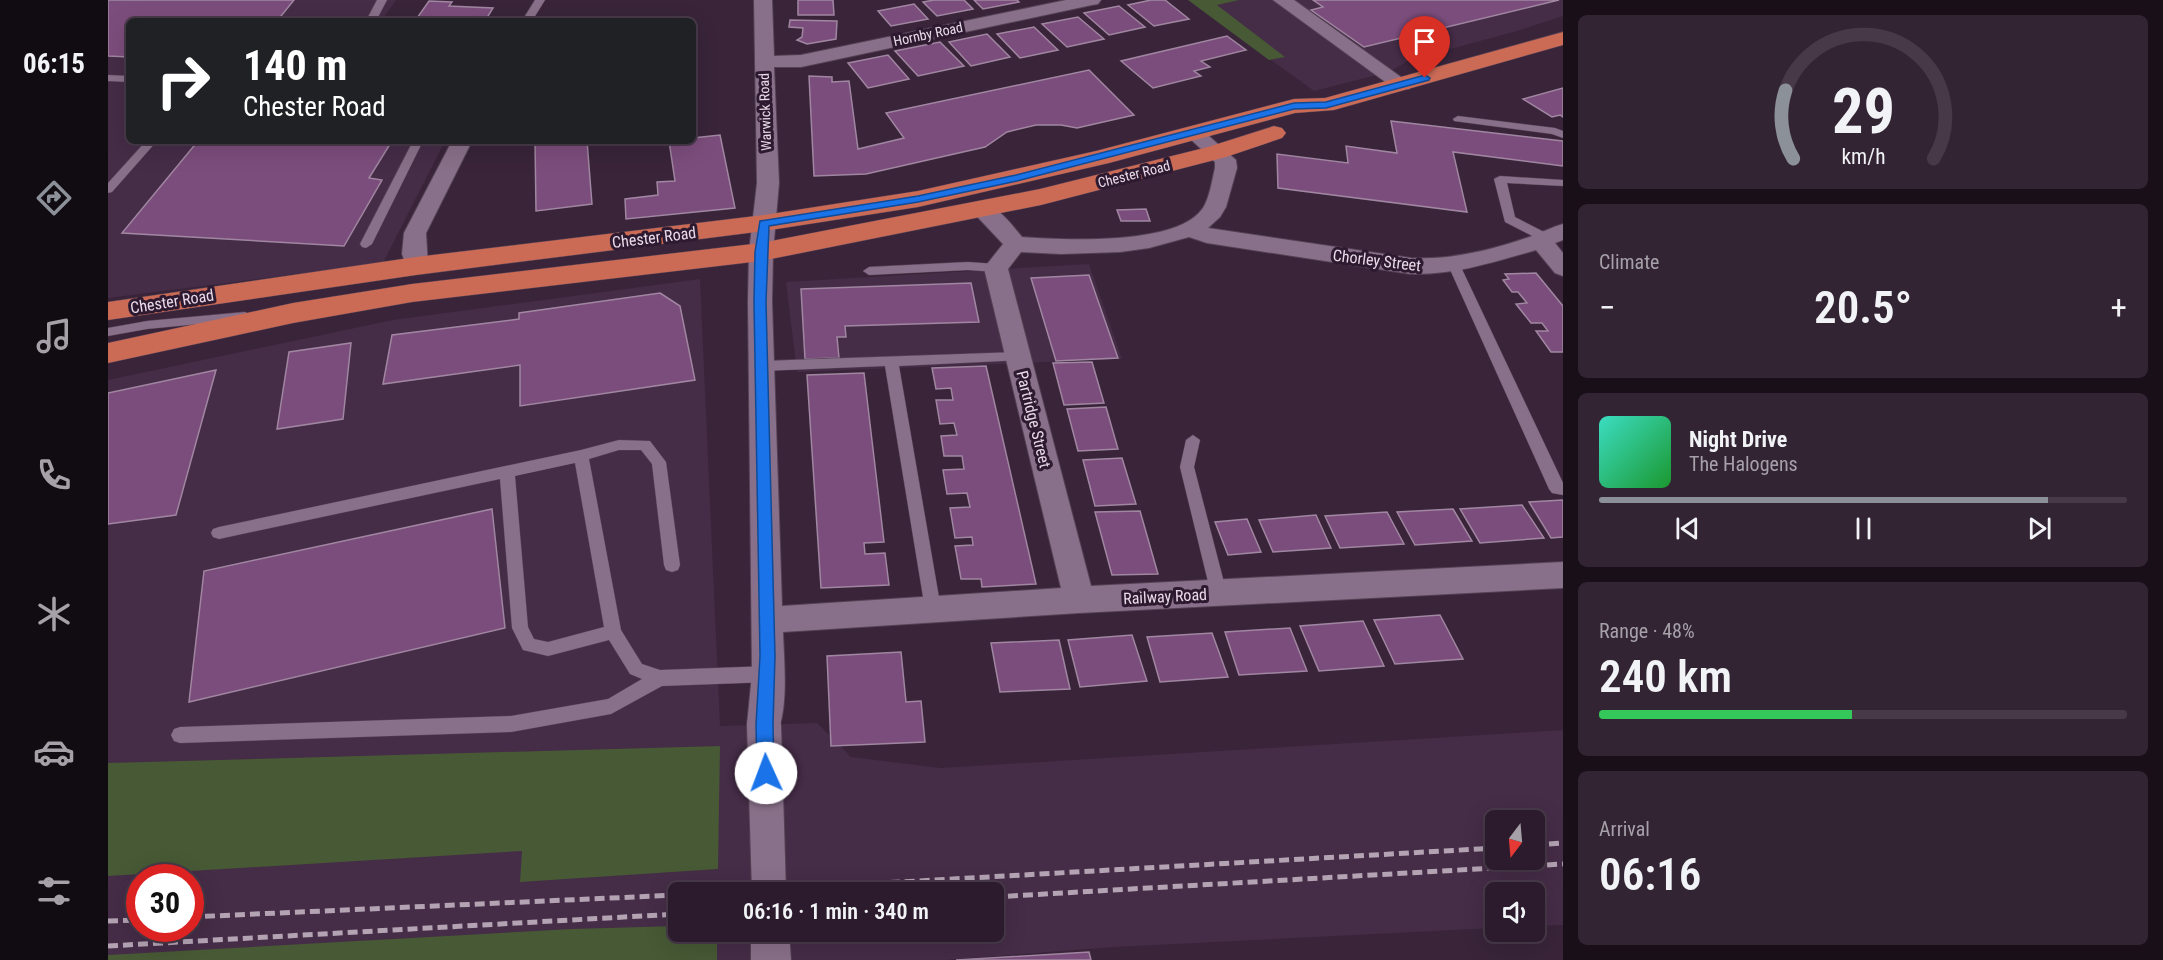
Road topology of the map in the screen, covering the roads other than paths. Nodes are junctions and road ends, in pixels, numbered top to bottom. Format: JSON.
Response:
{"nodes":[{"id":1,"x":382,"y":0,"type":"edge"},
{"id":2,"x":540,"y":0,"type":"edge"},
{"id":3,"x":763,"y":0,"type":"edge"},
{"id":4,"x":1092,"y":0,"type":"edge"},
{"id":5,"x":1282,"y":0,"type":"edge"},
{"id":6,"x":373,"y":18,"type":"edge"},
{"id":7,"x":529,"y":18,"type":"edge"},
{"id":8,"x":1563,"y":38,"type":"edge"},
{"id":9,"x":763,"y":62,"type":"junction"},
{"id":10,"x":108,"y":78,"type":"edge"},
{"id":11,"x":126,"y":79,"type":"edge"},
{"id":12,"x":1402,"y":85,"type":"junction"},
{"id":13,"x":1326,"y":105,"type":"junction"},
{"id":14,"x":1458,"y":118,"type":"dead end"},
{"id":15,"x":1194,"y":133,"type":"junction"},
{"id":16,"x":1563,"y":135,"type":"edge"},
{"id":17,"x":149,"y":144,"type":"edge"},
{"id":18,"x":416,"y":144,"type":"edge"},
{"id":19,"x":460,"y":144,"type":"edge"},
{"id":20,"x":1217,"y":152,"type":"junction"},
{"id":21,"x":1563,"y":183,"type":"edge"},
{"id":22,"x":108,"y":190,"type":"edge"},
{"id":23,"x":981,"y":209,"type":"junction"},
{"id":24,"x":764,"y":223,"type":"junction"},
{"id":25,"x":1188,"y":230,"type":"junction"},
{"id":26,"x":1550,"y":237,"type":"edge"},
{"id":27,"x":366,"y":244,"type":"dead end"},
{"id":28,"x":1015,"y":244,"type":"junction"},
{"id":29,"x":760,"y":252,"type":"junction"},
{"id":30,"x":1455,"y":265,"type":"junction"},
{"id":31,"x":416,"y":266,"type":"junction"},
{"id":32,"x":996,"y":268,"type":"junction"},
{"id":33,"x":1563,"y":268,"type":"edge"},
{"id":34,"x":869,"y":271,"type":"dead end"},
{"id":35,"x":108,"y":311,"type":"edge"},
{"id":36,"x":293,"y":313,"type":"junction"},
{"id":37,"x":108,"y":332,"type":"edge"},
{"id":38,"x":108,"y":353,"type":"edge"},
{"id":39,"x":1018,"y":357,"type":"junction"},
{"id":40,"x":891,"y":361,"type":"junction"},
{"id":41,"x":760,"y":366,"type":"junction"},
{"id":42,"x":1193,"y":440,"type":"dead end"},
{"id":43,"x":581,"y":456,"type":"junction"},
{"id":44,"x":507,"y":472,"type":"junction"},
{"id":45,"x":1563,"y":489,"type":"edge"},
{"id":46,"x":219,"y":533,"type":"dead end"},
{"id":47,"x":672,"y":565,"type":"dead end"},
{"id":48,"x":1563,"y":575,"type":"edge"},
{"id":49,"x":1219,"y":594,"type":"junction"},
{"id":50,"x":1079,"y":600,"type":"junction"},
{"id":51,"x":933,"y":609,"type":"junction"},
{"id":52,"x":767,"y":620,"type":"junction"},
{"id":53,"x":613,"y":633,"type":"junction"},
{"id":54,"x":768,"y":674,"type":"junction"},
{"id":55,"x":660,"y":678,"type":"junction"},
{"id":56,"x":180,"y":735,"type":"dead end"},
{"id":57,"x":769,"y":882,"type":"edge"},
{"id":58,"x":770,"y":942,"type":"edge"},
{"id":59,"x":771,"y":960,"type":"edge"}],
"edges":[{"from":1,"to":6,"type":"lane"},
{"from":2,"to":7,"type":"lane"},
{"from":3,"to":9,"type":"street","name":"Warwick Road"},
{"from":4,"to":9,"type":"street","name":"Hornby Road"},
{"from":5,"to":12,"type":"street"},
{"from":8,"to":12,"type":"highway","name":"Chester Road"},
{"from":9,"to":24,"type":"street","name":"Warwick Road"},
{"from":10,"to":11,"type":"lane"},
{"from":12,"to":13,"type":"highway","name":"Chester Road"},
{"from":13,"to":15,"type":"highway","name":"Chester Road"},
{"from":13,"to":20,"type":"highway","name":"Chester Road"},
{"from":14,"to":16,"type":"lane"},
{"from":15,"to":20,"type":"street"},
{"from":15,"to":24,"type":"highway","name":"Chester Road"},
{"from":17,"to":22,"type":"lane"},
{"from":18,"to":27,"type":"lane"},
{"from":19,"to":31,"type":"street"},
{"from":20,"to":23,"type":"highway","name":"Chester Road"},
{"from":20,"to":25,"type":"street"},
{"from":21,"to":26,"type":"lane"},
{"from":23,"to":28,"type":"street"},
{"from":23,"to":29,"type":"highway","name":"Chester Road"},
{"from":24,"to":29,"type":"street","name":"Warwick Road"},
{"from":24,"to":31,"type":"highway","name":"Chester Road"},
{"from":25,"to":28,"type":"street"},
{"from":25,"to":30,"type":"street","name":"Chorley Street"},
{"from":26,"to":30,"type":"street","name":"Chorley Street"},
{"from":26,"to":33,"type":"street"},
{"from":28,"to":32,"type":"street"},
{"from":29,"to":36,"type":"highway","name":"Chester Road"},
{"from":29,"to":41,"type":"street","name":"Warwick Road"},
{"from":30,"to":45,"type":"lane"},
{"from":31,"to":35,"type":"highway","name":"Chester Road"},
{"from":32,"to":34,"type":"lane"},
{"from":32,"to":39,"type":"street","name":"Partridge Street"},
{"from":36,"to":37,"type":"lane"},
{"from":36,"to":38,"type":"highway","name":"Chester Road"},
{"from":39,"to":40,"type":"lane"},
{"from":39,"to":50,"type":"street","name":"Partridge Street"},
{"from":40,"to":41,"type":"lane"},
{"from":40,"to":51,"type":"lane"},
{"from":41,"to":52,"type":"street","name":"Warwick Road"},
{"from":42,"to":49,"type":"lane"},
{"from":43,"to":44,"type":"lane"},
{"from":43,"to":47,"type":"lane"},
{"from":43,"to":53,"type":"lane"},
{"from":44,"to":46,"type":"lane"},
{"from":44,"to":53,"type":"lane"},
{"from":48,"to":49,"type":"street","name":"Railway Road"},
{"from":49,"to":50,"type":"street","name":"Railway Road"},
{"from":50,"to":51,"type":"street","name":"Railway Road"},
{"from":51,"to":52,"type":"street","name":"Railway Road"},
{"from":52,"to":54,"type":"street","name":"Warwick Road"},
{"from":53,"to":55,"type":"lane"},
{"from":54,"to":55,"type":"lane"},
{"from":54,"to":57,"type":"street","name":"Warwick Road","bridge":true},
{"from":55,"to":56,"type":"lane"},
{"from":58,"to":59,"type":"street"}]}
